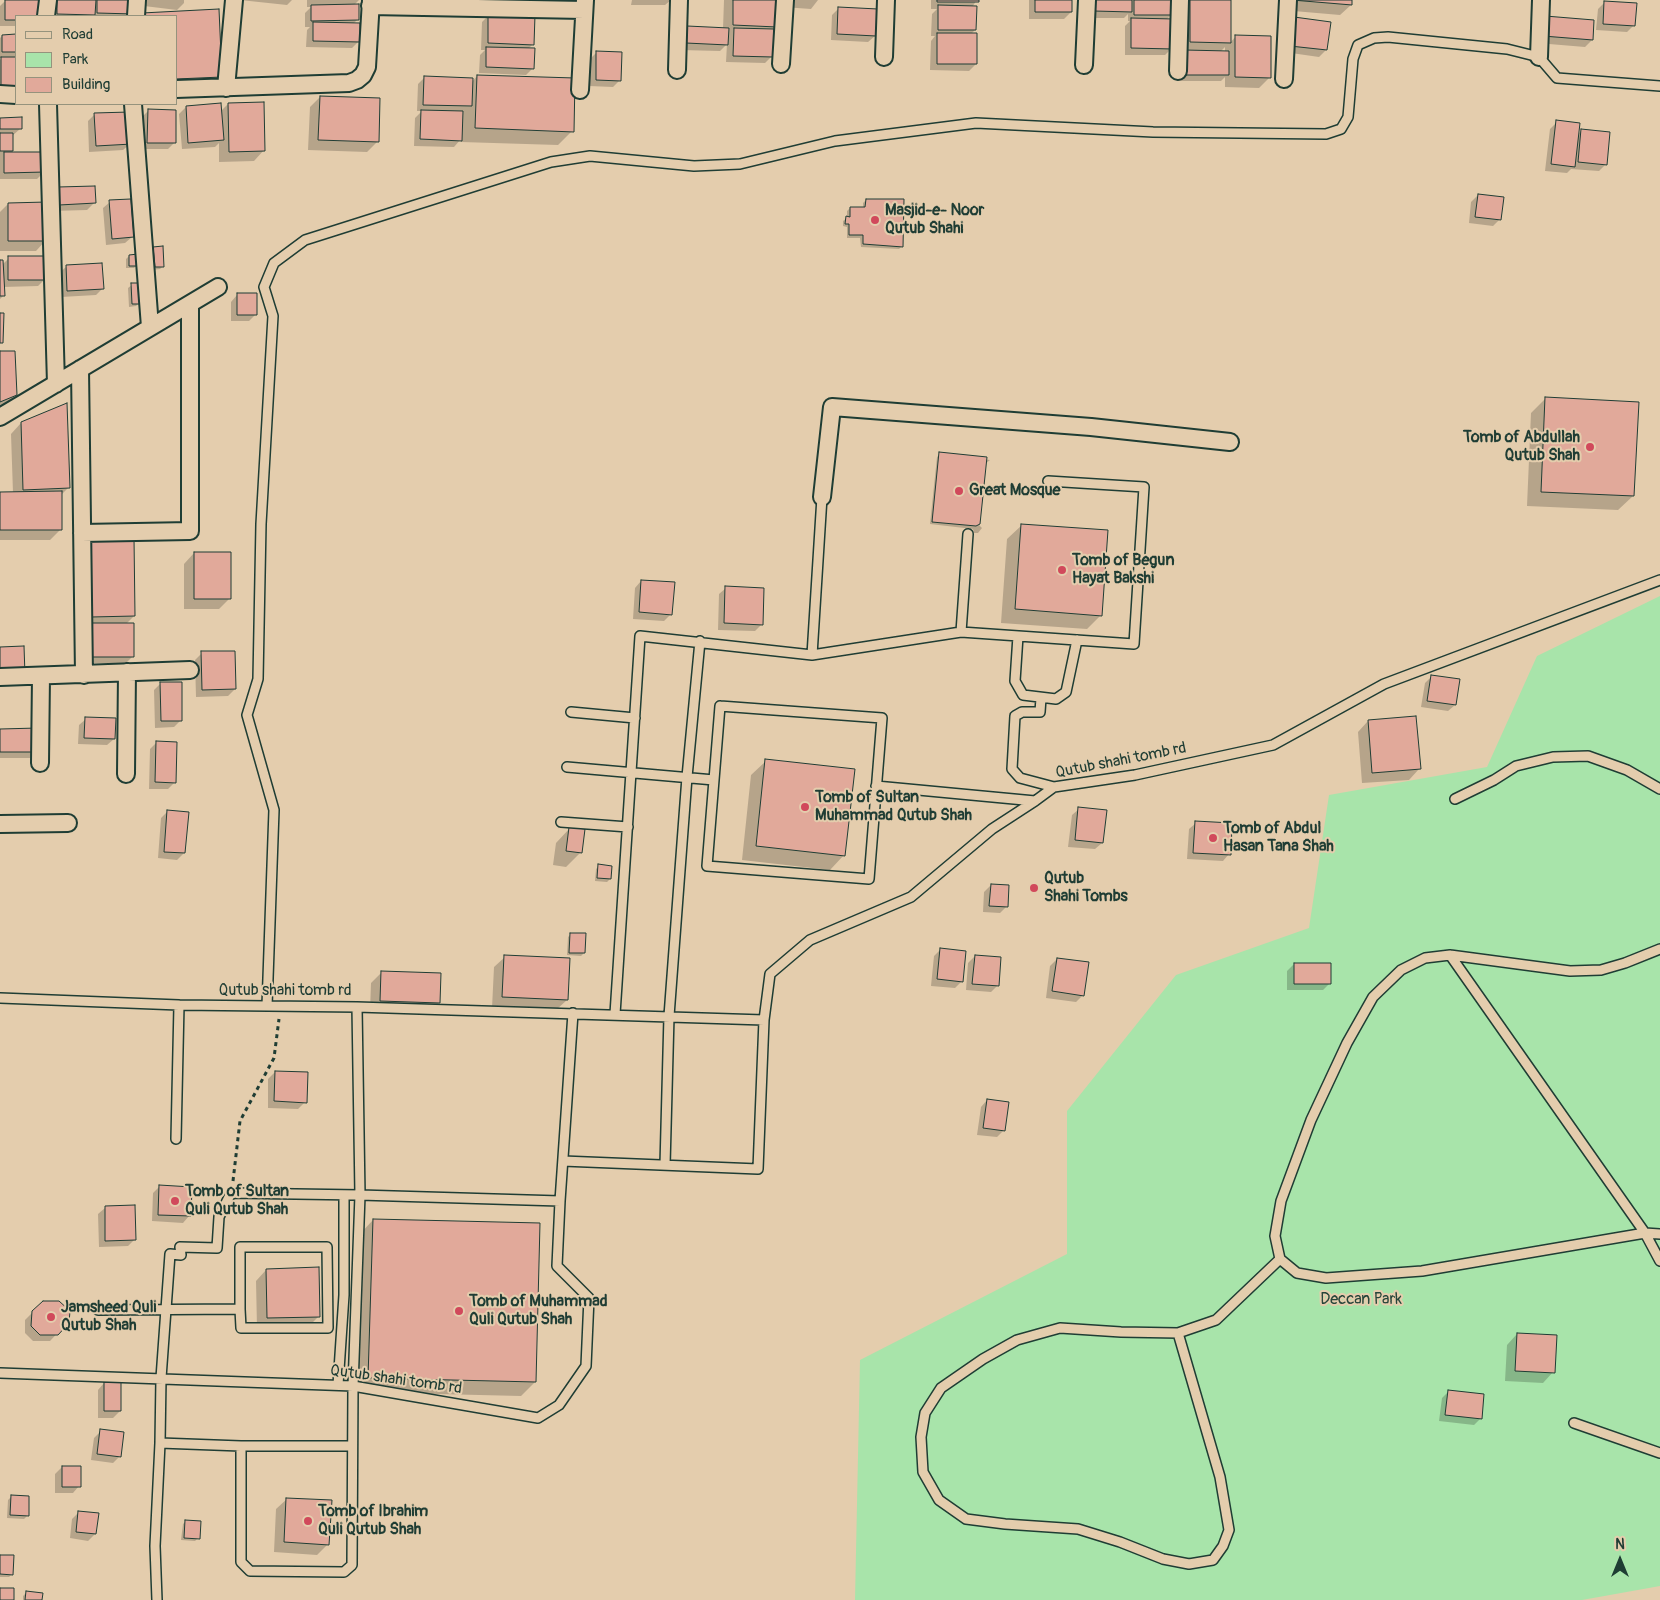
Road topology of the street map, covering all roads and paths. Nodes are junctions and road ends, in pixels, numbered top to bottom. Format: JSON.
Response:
{"nodes":[{"id":1,"x":48,"y":0,"type":"edge"},
{"id":2,"x":137,"y":0,"type":"edge"},
{"id":3,"x":234,"y":0,"type":"edge"},
{"id":4,"x":679,"y":0,"type":"edge"},
{"id":5,"x":785,"y":0,"type":"edge"},
{"id":6,"x":886,"y":0,"type":"edge"},
{"id":7,"x":1087,"y":0,"type":"edge"},
{"id":8,"x":1180,"y":0,"type":"edge"},
{"id":9,"x":1288,"y":0,"type":"edge"},
{"id":10,"x":1541,"y":0,"type":"edge"},
{"id":11,"x":370,"y":3,"type":"edge"},
{"id":12,"x":585,"y":5,"type":"edge"},
{"id":13,"x":46,"y":15,"type":"edge"},
{"id":14,"x":136,"y":15,"type":"edge"},
{"id":15,"x":884,"y":57,"type":"dead end"},
{"id":16,"x":1539,"y":57,"type":"junction"},
{"id":17,"x":781,"y":64,"type":"dead end"},
{"id":18,"x":1084,"y":65,"type":"dead end"},
{"id":19,"x":677,"y":70,"type":"dead end"},
{"id":20,"x":1178,"y":71,"type":"dead end"},
{"id":21,"x":1284,"y":78,"type":"dead end"},
{"id":22,"x":1660,"y":86,"type":"edge"},
{"id":23,"x":226,"y":88,"type":"junction"},
{"id":24,"x":178,"y":89,"type":"edge"},
{"id":25,"x":580,"y":90,"type":"dead end"},
{"id":26,"x":0,"y":94,"type":"edge"},
{"id":27,"x":15,"y":95,"type":"edge"},
{"id":28,"x":48,"y":105,"type":"edge"},
{"id":29,"x":133,"y":105,"type":"edge"},
{"id":30,"x":218,"y":287,"type":"dead end"},
{"id":31,"x":190,"y":305,"type":"junction"},
{"id":32,"x":150,"y":327,"type":"junction"},
{"id":33,"x":80,"y":369,"type":"junction"},
{"id":34,"x":56,"y":384,"type":"junction"},
{"id":35,"x":0,"y":417,"type":"edge"},
{"id":36,"x":1230,"y":442,"type":"dead end"},
{"id":37,"x":1048,"y":481,"type":"dead end"},
{"id":38,"x":822,"y":498,"type":"joint"},
{"id":39,"x":82,"y":533,"type":"junction"},
{"id":40,"x":968,"y":534,"type":"dead end"},
{"id":41,"x":1660,"y":580,"type":"edge"},
{"id":42,"x":961,"y":632,"type":"junction"},
{"id":43,"x":1018,"y":636,"type":"junction"},
{"id":44,"x":1077,"y":640,"type":"junction"},
{"id":45,"x":700,"y":641,"type":"junction"},
{"id":46,"x":812,"y":655,"type":"junction"},
{"id":47,"x":190,"y":670,"type":"dead end"},
{"id":48,"x":127,"y":672,"type":"junction"},
{"id":49,"x":84,"y":674,"type":"junction"},
{"id":50,"x":41,"y":676,"type":"junction"},
{"id":51,"x":0,"y":677,"type":"edge"},
{"id":52,"x":1041,"y":698,"type":"junction"},
{"id":53,"x":571,"y":712,"type":"dead end"},
{"id":54,"x":635,"y":718,"type":"junction"},
{"id":55,"x":40,"y":763,"type":"dead end"},
{"id":56,"x":567,"y":767,"type":"dead end"},
{"id":57,"x":632,"y":772,"type":"junction"},
{"id":58,"x":126,"y":774,"type":"dead end"},
{"id":59,"x":687,"y":777,"type":"junction"},
{"id":60,"x":714,"y":780,"type":"junction"},
{"id":61,"x":876,"y":786,"type":"junction"},
{"id":62,"x":1054,"y":787,"type":"junction"},
{"id":63,"x":1660,"y":789,"type":"edge"},
{"id":64,"x":1455,"y":799,"type":"dead end"},
{"id":65,"x":1035,"y":801,"type":"junction"},
{"id":66,"x":561,"y":822,"type":"dead end"},
{"id":67,"x":68,"y":823,"type":"dead end"},
{"id":68,"x":0,"y":824,"type":"edge"},
{"id":69,"x":628,"y":827,"type":"junction"},
{"id":70,"x":1660,"y":949,"type":"edge"},
{"id":71,"x":1450,"y":955,"type":"junction"},
{"id":72,"x":0,"y":998,"type":"edge"},
{"id":73,"x":179,"y":1005,"type":"junction"},
{"id":74,"x":267,"y":1006,"type":"junction"},
{"id":75,"x":280,"y":1006,"type":"junction"},
{"id":76,"x":357,"y":1007,"type":"junction"},
{"id":77,"x":573,"y":1013,"type":"junction"},
{"id":78,"x":615,"y":1014,"type":"junction"},
{"id":79,"x":669,"y":1016,"type":"junction"},
{"id":80,"x":764,"y":1020,"type":"junction"},
{"id":81,"x":176,"y":1139,"type":"dead end"},
{"id":82,"x":563,"y":1161,"type":"junction"},
{"id":83,"x":665,"y":1165,"type":"junction"},
{"id":84,"x":231,"y":1193,"type":"junction"},
{"id":85,"x":360,"y":1195,"type":"junction"},
{"id":86,"x":344,"y":1196,"type":"junction"},
{"id":87,"x":560,"y":1201,"type":"junction"},
{"id":88,"x":1644,"y":1233,"type":"junction"},
{"id":89,"x":1660,"y":1234,"type":"edge"},
{"id":90,"x":1280,"y":1259,"type":"junction"},
{"id":91,"x":1660,"y":1261,"type":"edge"},
{"id":92,"x":327,"y":1295,"type":"junction"},
{"id":93,"x":344,"y":1295,"type":"junction"},
{"id":94,"x":166,"y":1309,"type":"junction"},
{"id":95,"x":240,"y":1309,"type":"junction"},
{"id":96,"x":98,"y":1310,"type":"dead end"},
{"id":97,"x":1178,"y":1333,"type":"junction"},
{"id":98,"x":0,"y":1373,"type":"edge"},
{"id":99,"x":161,"y":1378,"type":"junction"},
{"id":100,"x":338,"y":1385,"type":"junction"},
{"id":101,"x":353,"y":1386,"type":"junction"},
{"id":102,"x":1574,"y":1423,"type":"dead end"},
{"id":103,"x":160,"y":1443,"type":"junction"},
{"id":104,"x":241,"y":1446,"type":"junction"},
{"id":105,"x":352,"y":1446,"type":"junction"},
{"id":106,"x":1660,"y":1453,"type":"edge"},
{"id":107,"x":157,"y":1600,"type":"edge"}],
"edges":[{"from":1,"to":13,"type":"street"},
{"from":2,"to":14,"type":"street"},
{"from":3,"to":23,"type":"street"},
{"from":4,"to":19,"type":"street"},
{"from":5,"to":17,"type":"street"},
{"from":6,"to":15,"type":"street"},
{"from":7,"to":18,"type":"street"},
{"from":8,"to":20,"type":"street"},
{"from":9,"to":21,"type":"street"},
{"from":10,"to":16,"type":"street"},
{"from":11,"to":12,"type":"street"},
{"from":11,"to":23,"type":"street"},
{"from":12,"to":25,"type":"street"},
{"from":16,"to":22,"type":"lane"},
{"from":16,"to":74,"type":"lane"},
{"from":23,"to":24,"type":"street"},
{"from":26,"to":27,"type":"street"},
{"from":28,"to":34,"type":"street"},
{"from":29,"to":32,"type":"street"},
{"from":30,"to":31,"type":"street"},
{"from":31,"to":32,"type":"street"},
{"from":31,"to":39,"type":"street"},
{"from":32,"to":33,"type":"street"},
{"from":33,"to":34,"type":"street"},
{"from":33,"to":39,"type":"street"},
{"from":34,"to":35,"type":"street"},
{"from":36,"to":38,"type":"street"},
{"from":37,"to":44,"type":"lane"},
{"from":38,"to":46,"type":"lane"},
{"from":39,"to":49,"type":"street"},
{"from":40,"to":42,"type":"lane"},
{"from":41,"to":62,"type":"lane","name":"Qutub shahi tomb rd"},
{"from":42,"to":43,"type":"lane"},
{"from":42,"to":46,"type":"lane"},
{"from":43,"to":44,"type":"lane"},
{"from":43,"to":52,"type":"lane"},
{"from":44,"to":52,"type":"lane"},
{"from":45,"to":46,"type":"lane"},
{"from":45,"to":54,"type":"lane"},
{"from":45,"to":59,"type":"lane"},
{"from":47,"to":48,"type":"street"},
{"from":48,"to":49,"type":"street"},
{"from":48,"to":58,"type":"street"},
{"from":49,"to":50,"type":"street"},
{"from":50,"to":51,"type":"street"},
{"from":50,"to":55,"type":"street"},
{"from":52,"to":62,"type":"lane"},
{"from":53,"to":54,"type":"lane"},
{"from":54,"to":57,"type":"lane"},
{"from":56,"to":57,"type":"lane"},
{"from":57,"to":59,"type":"lane"},
{"from":57,"to":69,"type":"lane"},
{"from":59,"to":60,"type":"lane"},
{"from":59,"to":79,"type":"lane"},
{"from":60,"to":61,"type":"lane"},
{"from":60,"to":61,"type":"lane"},
{"from":61,"to":65,"type":"lane"},
{"from":62,"to":65,"type":"lane","name":"Qutub shahi tomb rd"},
{"from":63,"to":64,"type":"lane"},
{"from":65,"to":80,"type":"lane","name":"Qutub shahi tomb rd"},
{"from":66,"to":69,"type":"lane"},
{"from":67,"to":68,"type":"street"},
{"from":69,"to":78,"type":"lane"},
{"from":70,"to":71,"type":"lane"},
{"from":71,"to":88,"type":"lane"},
{"from":71,"to":90,"type":"lane"},
{"from":72,"to":73,"type":"lane","name":"Qutub shahi tomb rd"},
{"from":73,"to":74,"type":"lane","name":"Qutub shahi tomb rd"},
{"from":73,"to":81,"type":"lane"},
{"from":74,"to":75,"type":"lane","name":"Qutub shahi tomb rd"},
{"from":75,"to":76,"type":"lane","name":"Qutub shahi tomb rd"},
{"from":75,"to":84,"type":"path"},
{"from":76,"to":77,"type":"lane","name":"Qutub shahi tomb rd"},
{"from":76,"to":85,"type":"lane"},
{"from":77,"to":78,"type":"lane","name":"Qutub shahi tomb rd"},
{"from":77,"to":82,"type":"lane","name":"Qutub shahi tomb rd"},
{"from":78,"to":79,"type":"lane","name":"Qutub shahi tomb rd"},
{"from":79,"to":80,"type":"lane","name":"Qutub shahi tomb rd"},
{"from":79,"to":83,"type":"lane"},
{"from":80,"to":83,"type":"lane","name":"Qutub shahi tomb rd"},
{"from":82,"to":83,"type":"lane","name":"Qutub shahi tomb rd"},
{"from":82,"to":87,"type":"lane","name":"Qutub shahi tomb rd"},
{"from":84,"to":86,"type":"lane"},
{"from":84,"to":94,"type":"lane"},
{"from":85,"to":86,"type":"lane"},
{"from":85,"to":87,"type":"lane"},
{"from":85,"to":101,"type":"lane"},
{"from":86,"to":93,"type":"lane"},
{"from":87,"to":101,"type":"lane","name":"Qutub shahi tomb rd"},
{"from":88,"to":89,"type":"lane"},
{"from":88,"to":90,"type":"lane"},
{"from":88,"to":91,"type":"lane"},
{"from":90,"to":97,"type":"lane"},
{"from":92,"to":93,"type":"lane"},
{"from":92,"to":95,"type":"lane"},
{"from":92,"to":95,"type":"lane"},
{"from":93,"to":100,"type":"lane"},
{"from":94,"to":95,"type":"lane"},
{"from":94,"to":96,"type":"lane"},
{"from":94,"to":99,"type":"lane"},
{"from":97,"to":97,"type":"lane"},
{"from":98,"to":99,"type":"lane","name":"Qutub shahi tomb rd"},
{"from":99,"to":100,"type":"lane","name":"Qutub shahi tomb rd"},
{"from":99,"to":103,"type":"lane"},
{"from":100,"to":101,"type":"lane","name":"Qutub shahi tomb rd"},
{"from":101,"to":105,"type":"lane"},
{"from":102,"to":106,"type":"lane"},
{"from":103,"to":104,"type":"lane"},
{"from":103,"to":107,"type":"lane"},
{"from":104,"to":105,"type":"lane"},
{"from":104,"to":105,"type":"lane"}]}
